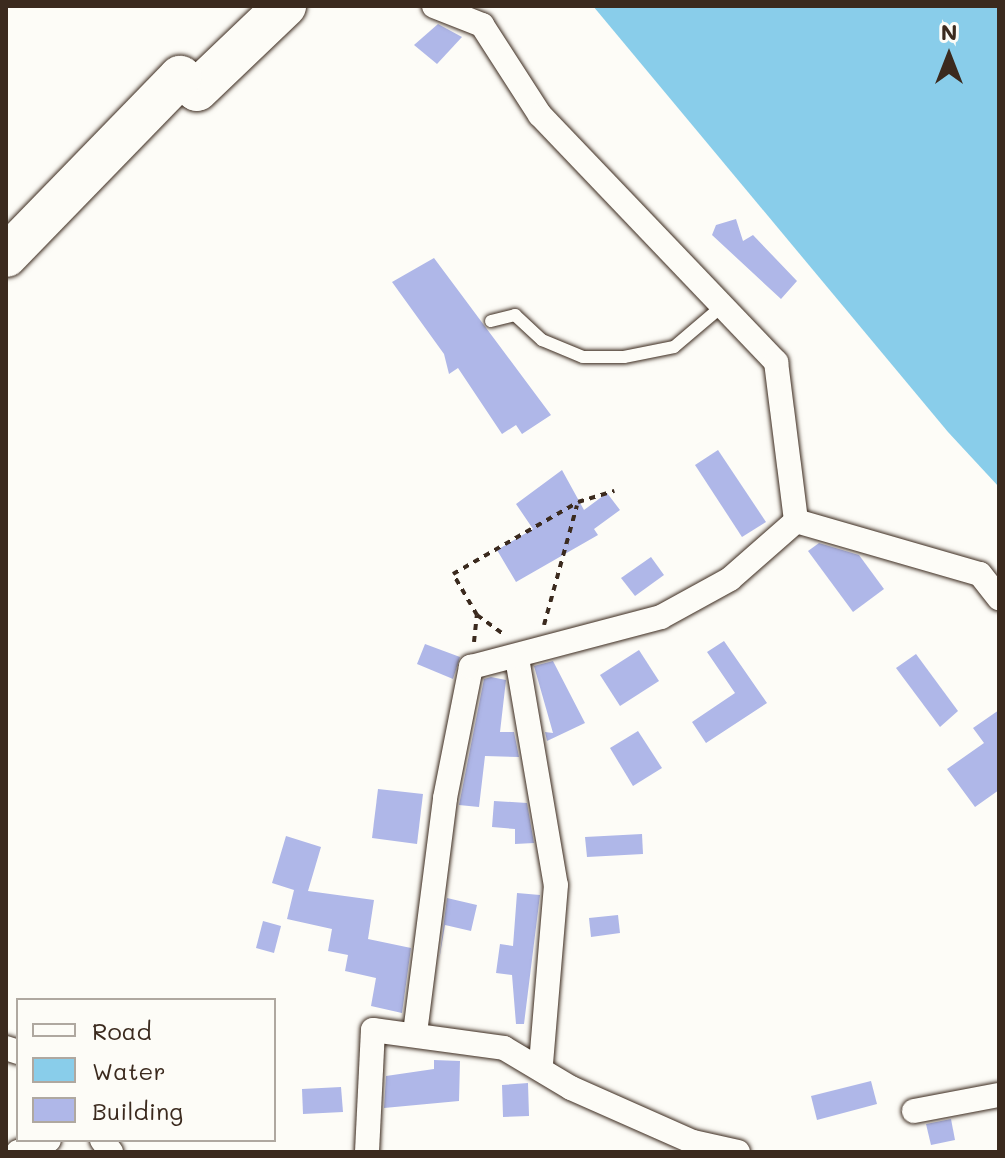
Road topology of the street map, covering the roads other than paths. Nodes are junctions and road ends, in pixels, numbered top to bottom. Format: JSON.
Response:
{"nodes":[{"id":1,"x":434,"y":6,"type":"edge"},
{"id":2,"x":268,"y":10,"type":"edge"},
{"id":3,"x":6,"y":256,"type":"edge"},
{"id":4,"x":721,"y":307,"type":"junction"},
{"id":5,"x":491,"y":321,"type":"dead end"},
{"id":6,"x":796,"y":521,"type":"junction"},
{"id":7,"x":999,"y":598,"type":"edge"},
{"id":8,"x":515,"y":650,"type":"junction"},
{"id":9,"x":415,"y":1033,"type":"junction"},
{"id":10,"x":541,"y":1064,"type":"junction"},
{"id":11,"x":999,"y":1095,"type":"edge"},
{"id":12,"x":914,"y":1111,"type":"dead end"},
{"id":13,"x":44,"y":1142,"type":"edge"},
{"id":14,"x":693,"y":1147,"type":"edge"},
{"id":15,"x":18,"y":1152,"type":"edge"},
{"id":16,"x":367,"y":1152,"type":"edge"},
{"id":17,"x":738,"y":1152,"type":"edge"}],
"edges":[{"from":1,"to":4,"type":"street"},
{"from":2,"to":3,"type":"highway"},
{"from":4,"to":5,"type":"lane"},
{"from":4,"to":6,"type":"street"},
{"from":6,"to":7,"type":"street"},
{"from":6,"to":8,"type":"street"},
{"from":8,"to":9,"type":"street"},
{"from":8,"to":10,"type":"street"},
{"from":9,"to":10,"type":"street"},
{"from":9,"to":16,"type":"street"},
{"from":10,"to":14,"type":"street"},
{"from":11,"to":12,"type":"street"},
{"from":13,"to":15,"type":"street"},
{"from":14,"to":17,"type":"street"}]}
